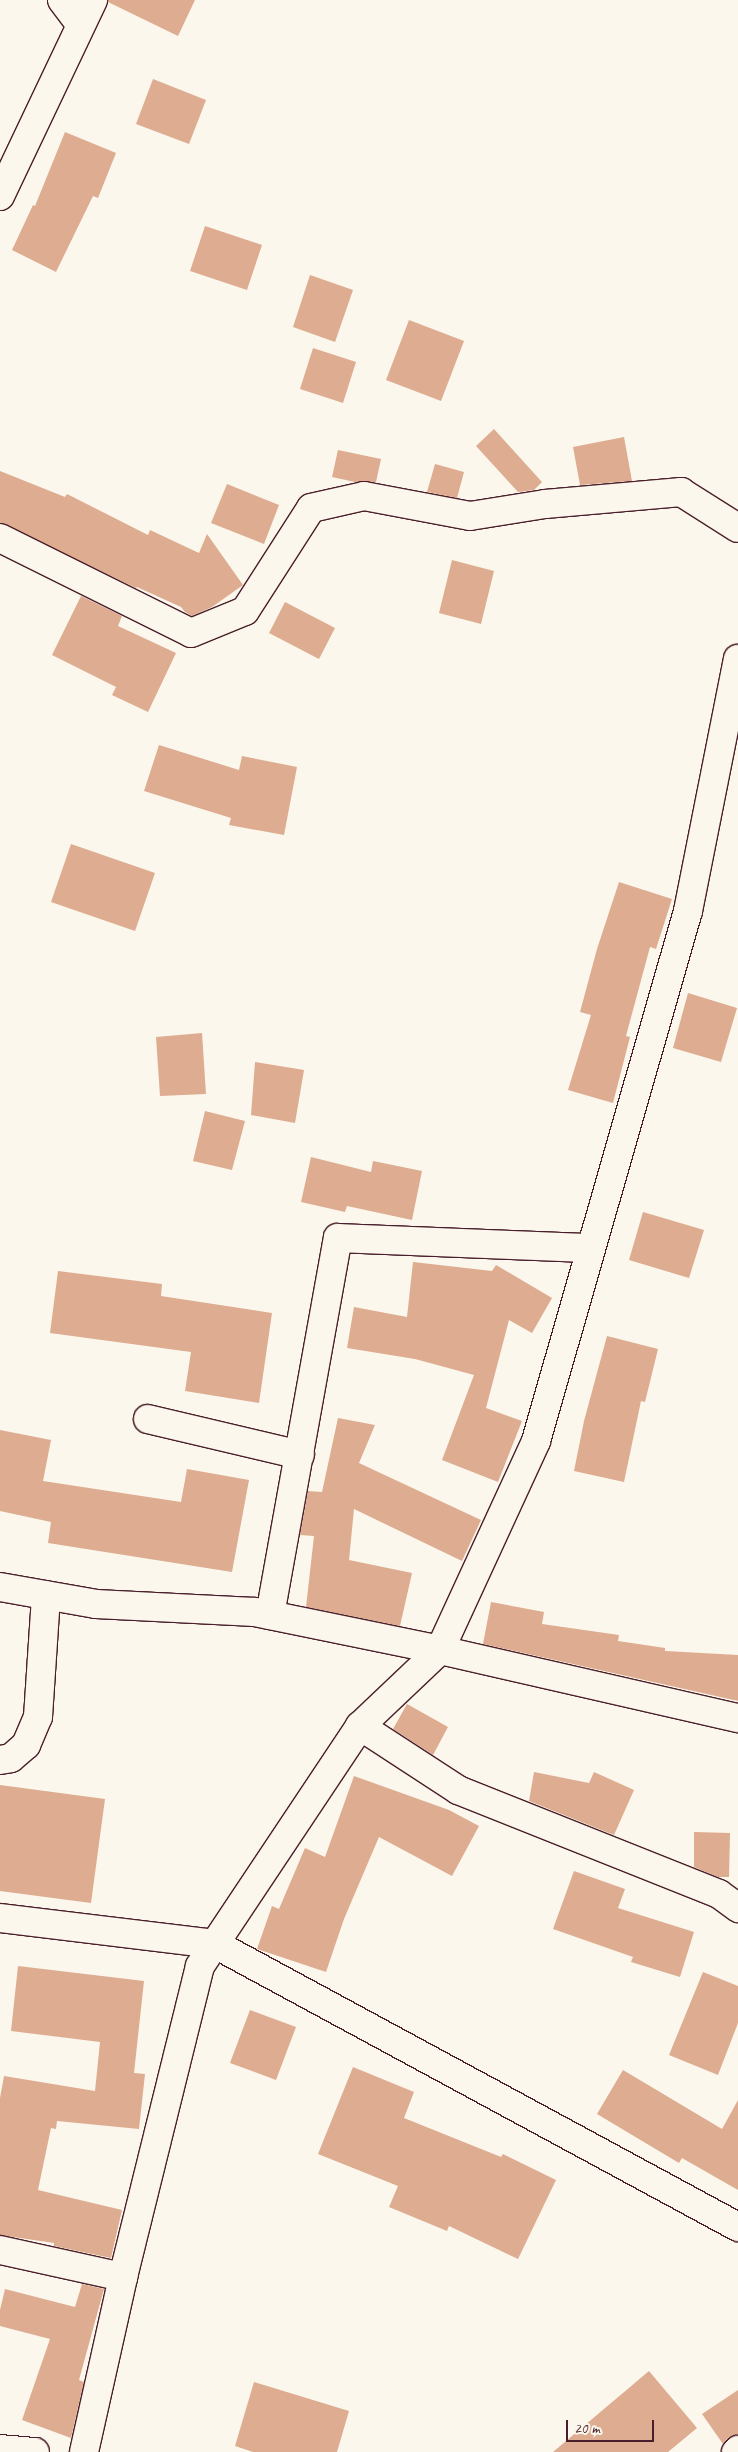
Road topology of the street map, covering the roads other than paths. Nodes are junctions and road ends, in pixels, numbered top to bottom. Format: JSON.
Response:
{"nodes":[{"id":1,"x":62,"y":0,"type":"edge"},
{"id":2,"x":93,"y":0,"type":"edge"},
{"id":3,"x":81,"y":25,"type":"junction"},
{"id":4,"x":0,"y":196,"type":"edge"},
{"id":5,"x":738,"y":528,"type":"edge"},
{"id":6,"x":0,"y":538,"type":"edge"},
{"id":7,"x":738,"y":659,"type":"edge"},
{"id":8,"x":591,"y":1248,"type":"junction"},
{"id":9,"x":148,"y":1419,"type":"dead end"},
{"id":10,"x":300,"y":1456,"type":"junction"},
{"id":11,"x":0,"y":1587,"type":"edge"},
{"id":12,"x":46,"y":1595,"type":"junction"},
{"id":13,"x":270,"y":1615,"type":"junction"},
{"id":14,"x":440,"y":1650,"type":"junction"},
{"id":15,"x":738,"y":1718,"type":"edge"},
{"id":16,"x":360,"y":1726,"type":"junction"},
{"id":17,"x":0,"y":1760,"type":"edge"},
{"id":18,"x":738,"y":1899,"type":"edge"},
{"id":19,"x":738,"y":1908,"type":"edge"},
{"id":20,"x":0,"y":1918,"type":"edge"},
{"id":21,"x":215,"y":1944,"type":"junction"},
{"id":22,"x":738,"y":2227,"type":"edge"},
{"id":23,"x":0,"y":2250,"type":"edge"},
{"id":24,"x":122,"y":2277,"type":"junction"},
{"id":25,"x":0,"y":2449,"type":"edge"},
{"id":26,"x":35,"y":2452,"type":"edge"},
{"id":27,"x":84,"y":2452,"type":"edge"}],
"edges":[{"from":1,"to":3,"type":"street"},
{"from":2,"to":3,"type":"street"},
{"from":3,"to":4,"type":"street"},
{"from":5,"to":6,"type":"street"},
{"from":7,"to":8,"type":"street"},
{"from":8,"to":10,"type":"street"},
{"from":8,"to":14,"type":"street"},
{"from":9,"to":10,"type":"street"},
{"from":10,"to":13,"type":"street"},
{"from":11,"to":12,"type":"street"},
{"from":12,"to":13,"type":"street"},
{"from":12,"to":17,"type":"street"},
{"from":13,"to":14,"type":"street"},
{"from":14,"to":15,"type":"street"},
{"from":14,"to":16,"type":"street"},
{"from":16,"to":19,"type":"street"},
{"from":16,"to":21,"type":"street"},
{"from":18,"to":19,"type":"street"},
{"from":20,"to":21,"type":"street"},
{"from":21,"to":22,"type":"street"},
{"from":21,"to":24,"type":"street"},
{"from":23,"to":24,"type":"street"},
{"from":24,"to":27,"type":"street"},
{"from":25,"to":26,"type":"street"}]}
